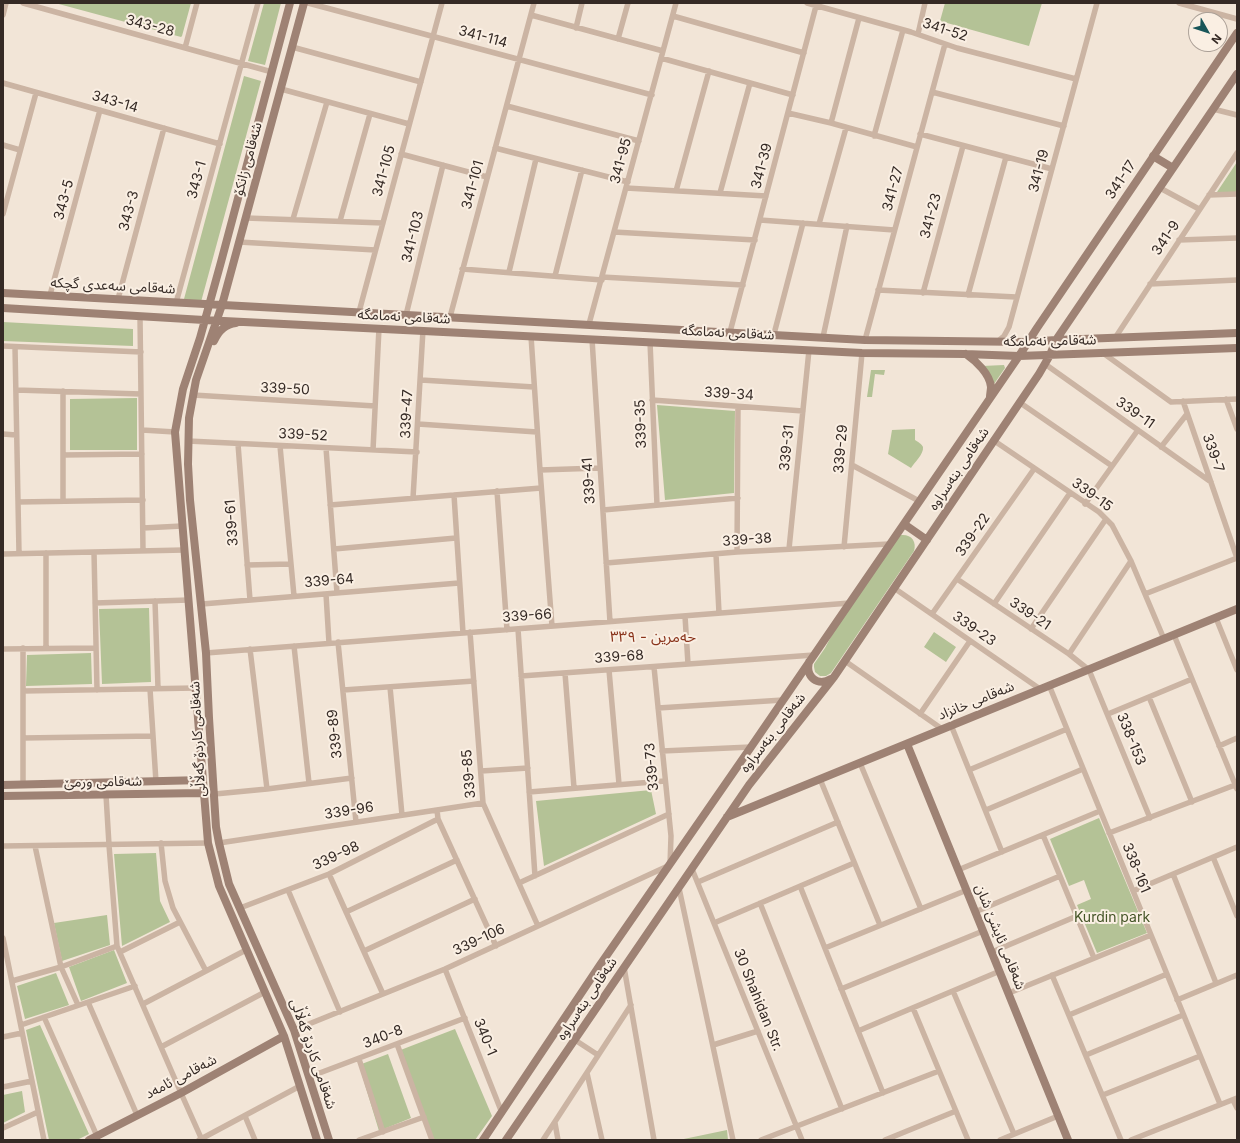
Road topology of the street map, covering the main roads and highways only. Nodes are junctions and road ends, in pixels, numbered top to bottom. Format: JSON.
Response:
{"nodes":[{"id":1,"x":290,"y":3,"type":"edge"},
{"id":2,"x":304,"y":3,"type":"edge"},
{"id":3,"x":1237,"y":33,"type":"edge"},
{"id":4,"x":1237,"y":74,"type":"edge"},
{"id":5,"x":1153,"y":156,"type":"junction"},
{"id":6,"x":1173,"y":168,"type":"junction"},
{"id":7,"x":221,"y":262,"type":"junction"},
{"id":8,"x":229,"y":279,"type":"junction"},
{"id":9,"x":3,"y":293,"type":"edge"},
{"id":10,"x":179,"y":303,"type":"junction"},
{"id":11,"x":209,"y":304,"type":"junction"},
{"id":12,"x":222,"y":305,"type":"junction"},
{"id":13,"x":3,"y":308,"type":"edge"},
{"id":14,"x":289,"y":309,"type":"junction"},
{"id":15,"x":170,"y":318,"type":"junction"},
{"id":16,"x":491,"y":319,"type":"junction"},
{"id":17,"x":204,"y":320,"type":"junction"},
{"id":18,"x":217,"y":321,"type":"junction"},
{"id":19,"x":250,"y":322,"type":"junction"},
{"id":20,"x":629,"y":327,"type":"junction"},
{"id":21,"x":1237,"y":333,"type":"edge"},
{"id":22,"x":490,"y":334,"type":"junction"},
{"id":23,"x":1056,"y":340,"type":"junction"},
{"id":24,"x":627,"y":341,"type":"junction"},
{"id":25,"x":1027,"y":342,"type":"junction"},
{"id":26,"x":197,"y":346,"type":"junction"},
{"id":27,"x":1237,"y":348,"type":"edge"},
{"id":28,"x":965,"y":354,"type":"junction"},
{"id":29,"x":1050,"y":355,"type":"junction"},
{"id":30,"x":1019,"y":356,"type":"junction"},
{"id":31,"x":201,"y":367,"type":"junction"},
{"id":32,"x":989,"y":399,"type":"junction"},
{"id":33,"x":904,"y":524,"type":"junction"},
{"id":34,"x":927,"y":540,"type":"junction"},
{"id":35,"x":1237,"y":610,"type":"edge"},
{"id":36,"x":812,"y":658,"type":"junction"},
{"id":37,"x":835,"y":676,"type":"junction"},
{"id":38,"x":209,"y":718,"type":"junction"},
{"id":39,"x":199,"y":719,"type":"junction"},
{"id":40,"x":907,"y":744,"type":"junction"},
{"id":41,"x":203,"y":780,"type":"junction"},
{"id":42,"x":3,"y":786,"type":"edge"},
{"id":43,"x":203,"y":792,"type":"junction"},
{"id":44,"x":3,"y":796,"type":"edge"},
{"id":45,"x":726,"y":818,"type":"junction"},
{"id":46,"x":284,"y":1036,"type":"junction"},
{"id":47,"x":314,"y":1093,"type":"junction"},
{"id":48,"x":304,"y":1096,"type":"junction"},
{"id":49,"x":89,"y":1140,"type":"edge"},
{"id":50,"x":317,"y":1140,"type":"edge"},
{"id":51,"x":329,"y":1140,"type":"edge"},
{"id":52,"x":483,"y":1140,"type":"edge"},
{"id":53,"x":506,"y":1140,"type":"edge"},
{"id":54,"x":1068,"y":1140,"type":"edge"}],
"edges":[{"from":1,"to":7,"type":"main road","name":"شەقامی زانکۆ"},
{"from":2,"to":8,"type":"main road","name":"شەقامی زانکۆ"},
{"from":3,"to":5,"type":"main road","name":"341-17"},
{"from":4,"to":6,"type":"main road"},
{"from":5,"to":6,"type":"main road"},
{"from":5,"to":25,"type":"main road","name":"341-17"},
{"from":6,"to":23,"type":"main road"},
{"from":7,"to":10,"type":"main road"},
{"from":7,"to":11,"type":"main road","name":"شەقامی زانکۆ"},
{"from":8,"to":12,"type":"main road","name":"شەقامی زانکۆ"},
{"from":8,"to":14,"type":"main road"},
{"from":9,"to":10,"type":"main road","name":"شەقامی سەعدی گچکە"},
{"from":10,"to":11,"type":"main road","name":"شەقامی سەعدی گچکە"},
{"from":11,"to":12,"type":"main road","name":"شەقامی سەعدی گچکە"},
{"from":11,"to":17,"type":"main road","name":"شەقامی زانکۆ"},
{"from":12,"to":14,"type":"main road","name":"شەقامی نەمامگە"},
{"from":12,"to":18,"type":"main road","name":"شەقامی زانکۆ"},
{"from":13,"to":15,"type":"main road","name":"شەقامی سەعدی گچکە"},
{"from":14,"to":16,"type":"main road","name":"شەقامی نەمامگە"},
{"from":15,"to":17,"type":"main road","name":"شەقامی سەعدی گچکە"},
{"from":15,"to":26,"type":"main road"},
{"from":16,"to":20,"type":"main road","name":"شەقامی نەمامگە"},
{"from":16,"to":22,"type":"main road"},
{"from":17,"to":18,"type":"main road","name":"شەقامی سەعدی گچکە"},
{"from":17,"to":26,"type":"main road","name":"شەقامی کاردۆ گەڵاڵی"},
{"from":18,"to":19,"type":"main road","name":"شەقامی نەمامگە"},
{"from":18,"to":31,"type":"main road","name":"شەقامی کاردۆ گەڵاڵی"},
{"from":19,"to":22,"type":"main road","name":"شەقامی نەمامگە"},
{"from":19,"to":31,"type":"main road"},
{"from":20,"to":24,"type":"main road"},
{"from":20,"to":25,"type":"main road","name":"شەقامی نەمامگە"},
{"from":21,"to":23,"type":"main road","name":"شەقامی نەمامگە"},
{"from":22,"to":24,"type":"main road","name":"شەقامی نەمامگە"},
{"from":23,"to":25,"type":"main road","name":"شەقامی نەمامگە"},
{"from":23,"to":29,"type":"main road","name":"شەقامی بنەسراوە"},
{"from":24,"to":28,"type":"main road","name":"شەقامی نەمامگە"},
{"from":25,"to":30,"type":"main road","name":"شەقامی بنەسراوە"},
{"from":26,"to":39,"type":"main road","name":"شەقامی کاردۆ گەڵاڵی"},
{"from":27,"to":29,"type":"main road","name":"شەقامی نەمامگە"},
{"from":28,"to":30,"type":"main road","name":"شەقامی نەمامگە"},
{"from":28,"to":32,"type":"main road"},
{"from":29,"to":30,"type":"main road","name":"شەقامی نەمامگە"},
{"from":29,"to":34,"type":"main road","name":"شەقامی بنەسراوە"},
{"from":30,"to":32,"type":"main road","name":"شەقامی بنەسراوە"},
{"from":31,"to":38,"type":"main road","name":"شەقامی کاردۆ گەڵاڵی"},
{"from":32,"to":33,"type":"main road","name":"شەقامی بنەسراوە"},
{"from":33,"to":34,"type":"main road"},
{"from":33,"to":36,"type":"main road","name":"شەقامی بنەسراوە"},
{"from":34,"to":37,"type":"main road","name":"شەقامی بنەسراوە"},
{"from":35,"to":40,"type":"main road","name":"شەقامی خانزاد"},
{"from":36,"to":37,"type":"main road"},
{"from":36,"to":52,"type":"main road","name":"شەقامی بنەسراوە"},
{"from":37,"to":45,"type":"main road","name":"شەقامی بنەسراوە"},
{"from":38,"to":39,"type":"main road"},
{"from":38,"to":47,"type":"main road","name":"شەقامی کاردۆ گەڵاڵی"},
{"from":39,"to":41,"type":"main road","name":"شەقامی کاردۆ گەڵاڵی"},
{"from":40,"to":45,"type":"main road","name":"شەقامی خانزاد"},
{"from":40,"to":54,"type":"main road","name":"شەقامی ئایشێ شان"},
{"from":41,"to":42,"type":"main road","name":"شەقامی ورمێ"},
{"from":41,"to":43,"type":"main road","name":"شەقامی کاردۆ گەڵاڵی"},
{"from":43,"to":44,"type":"main road","name":"شەقامی ورمێ"},
{"from":43,"to":46,"type":"main road","name":"شەقامی کاردۆ گەڵاڵی"},
{"from":45,"to":53,"type":"main road","name":"شەقامی بنەسراوە"},
{"from":46,"to":48,"type":"main road","name":"شەقامی کاردۆ گەڵاڵی"},
{"from":46,"to":49,"type":"main road","name":"شەقامی ئامەد"},
{"from":47,"to":48,"type":"main road"},
{"from":47,"to":51,"type":"main road","name":"شەقامی کاردۆ گەڵاڵی"},
{"from":48,"to":50,"type":"main road","name":"شەقامی کاردۆ گەڵاڵی"}]}
